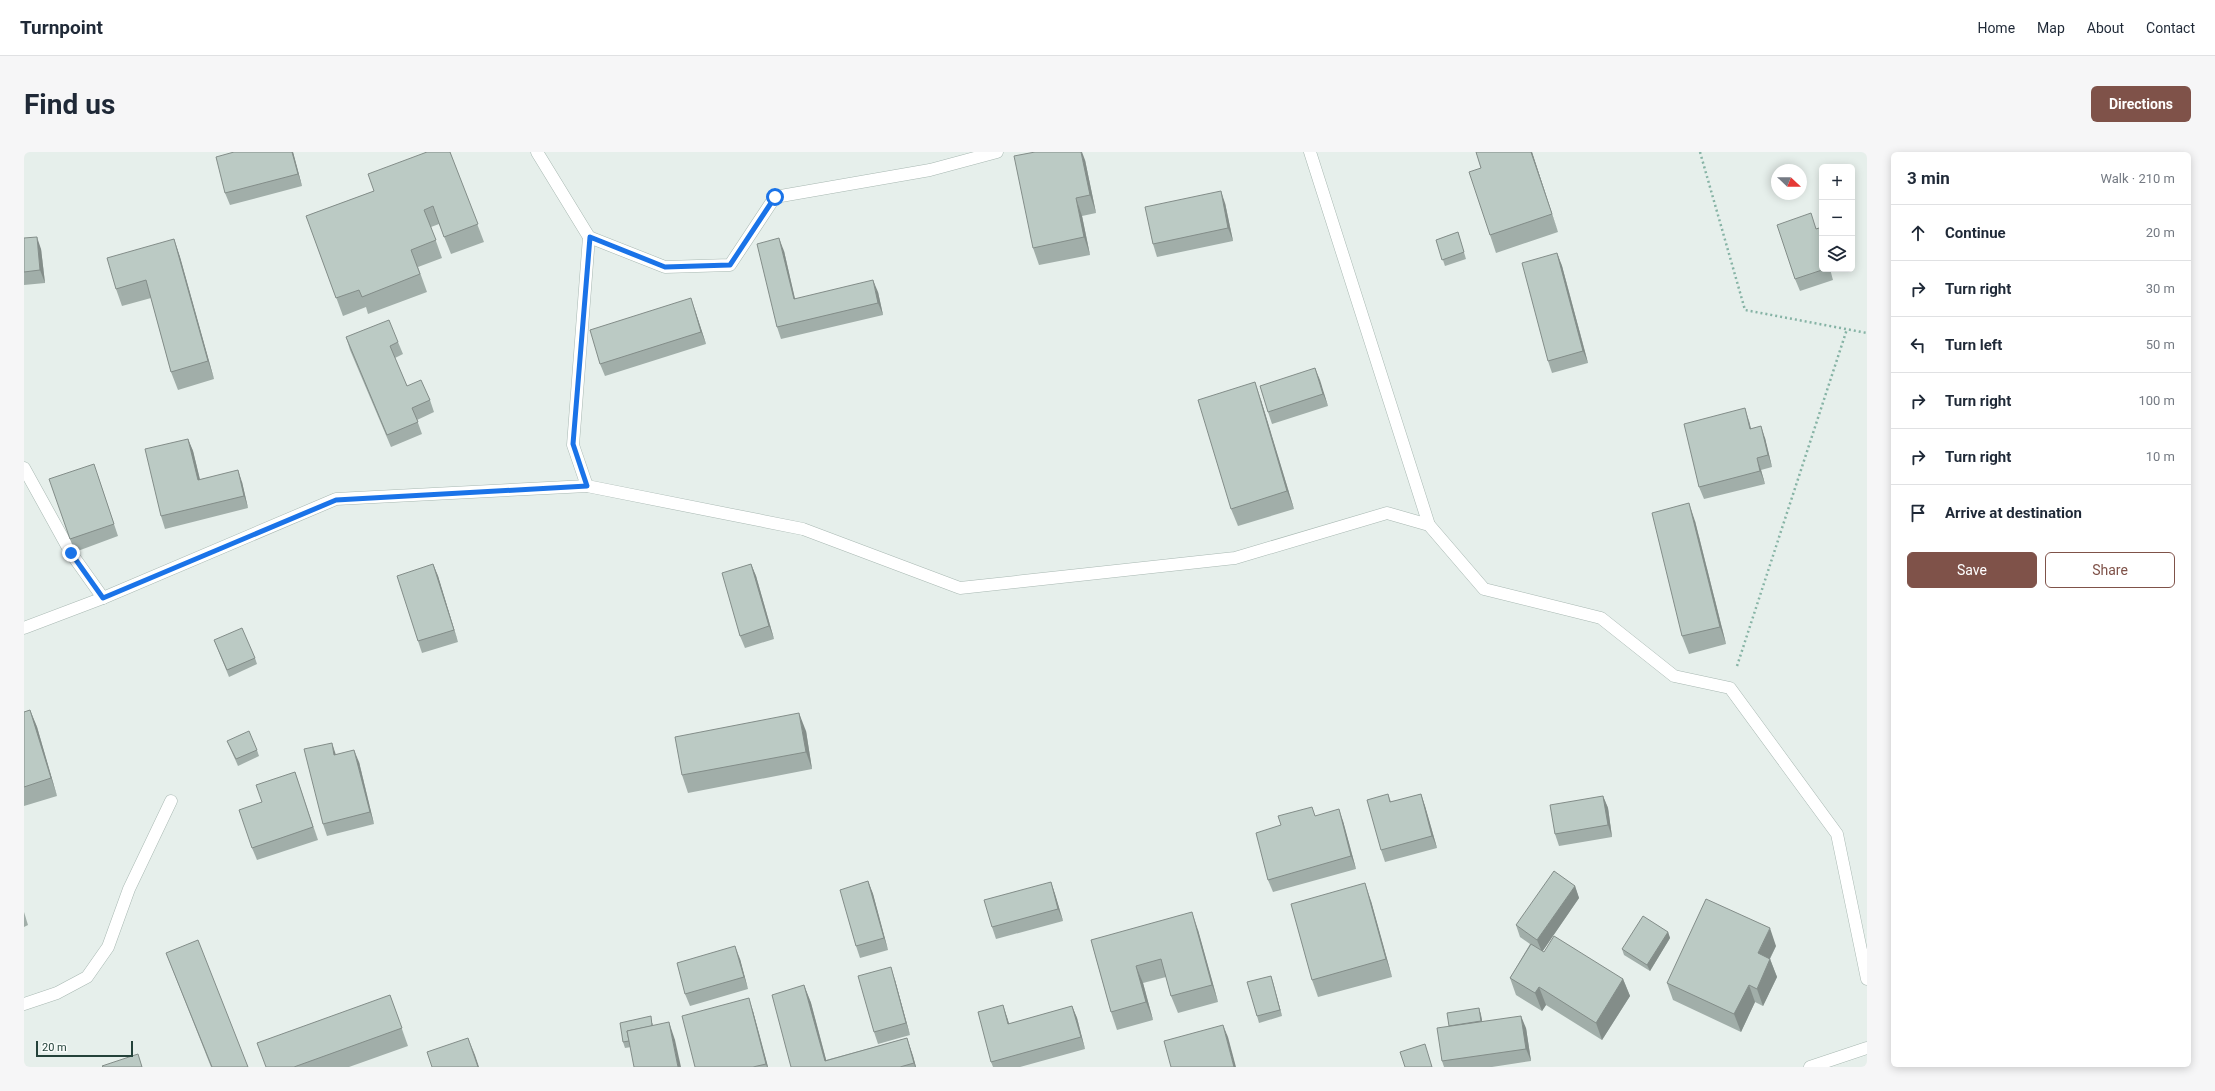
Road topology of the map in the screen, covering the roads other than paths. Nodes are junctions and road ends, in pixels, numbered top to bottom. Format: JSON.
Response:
{"nodes":[{"id":1,"x":537,"y":152,"type":"edge"},
{"id":2,"x":997,"y":152,"type":"edge"},
{"id":3,"x":1310,"y":152,"type":"edge"},
{"id":4,"x":590,"y":237,"type":"junction"},
{"id":5,"x":24,"y":468,"type":"edge"},
{"id":6,"x":587,"y":486,"type":"junction"},
{"id":7,"x":1429,"y":525,"type":"junction"},
{"id":8,"x":103,"y":598,"type":"junction"},
{"id":9,"x":24,"y":628,"type":"edge"},
{"id":10,"x":171,"y":801,"type":"dead end"},
{"id":11,"x":1867,"y":979,"type":"edge"},
{"id":12,"x":24,"y":1004,"type":"edge"},
{"id":13,"x":1867,"y":1048,"type":"edge"},
{"id":14,"x":1810,"y":1067,"type":"edge"}],
"edges":[{"from":1,"to":4,"type":"street"},
{"from":2,"to":4,"type":"street"},
{"from":3,"to":7,"type":"street"},
{"from":4,"to":6,"type":"street"},
{"from":5,"to":8,"type":"street"},
{"from":6,"to":7,"type":"street"},
{"from":6,"to":8,"type":"street"},
{"from":7,"to":11,"type":"street"},
{"from":8,"to":9,"type":"street"},
{"from":10,"to":12,"type":"street"},
{"from":13,"to":14,"type":"street"}]}
